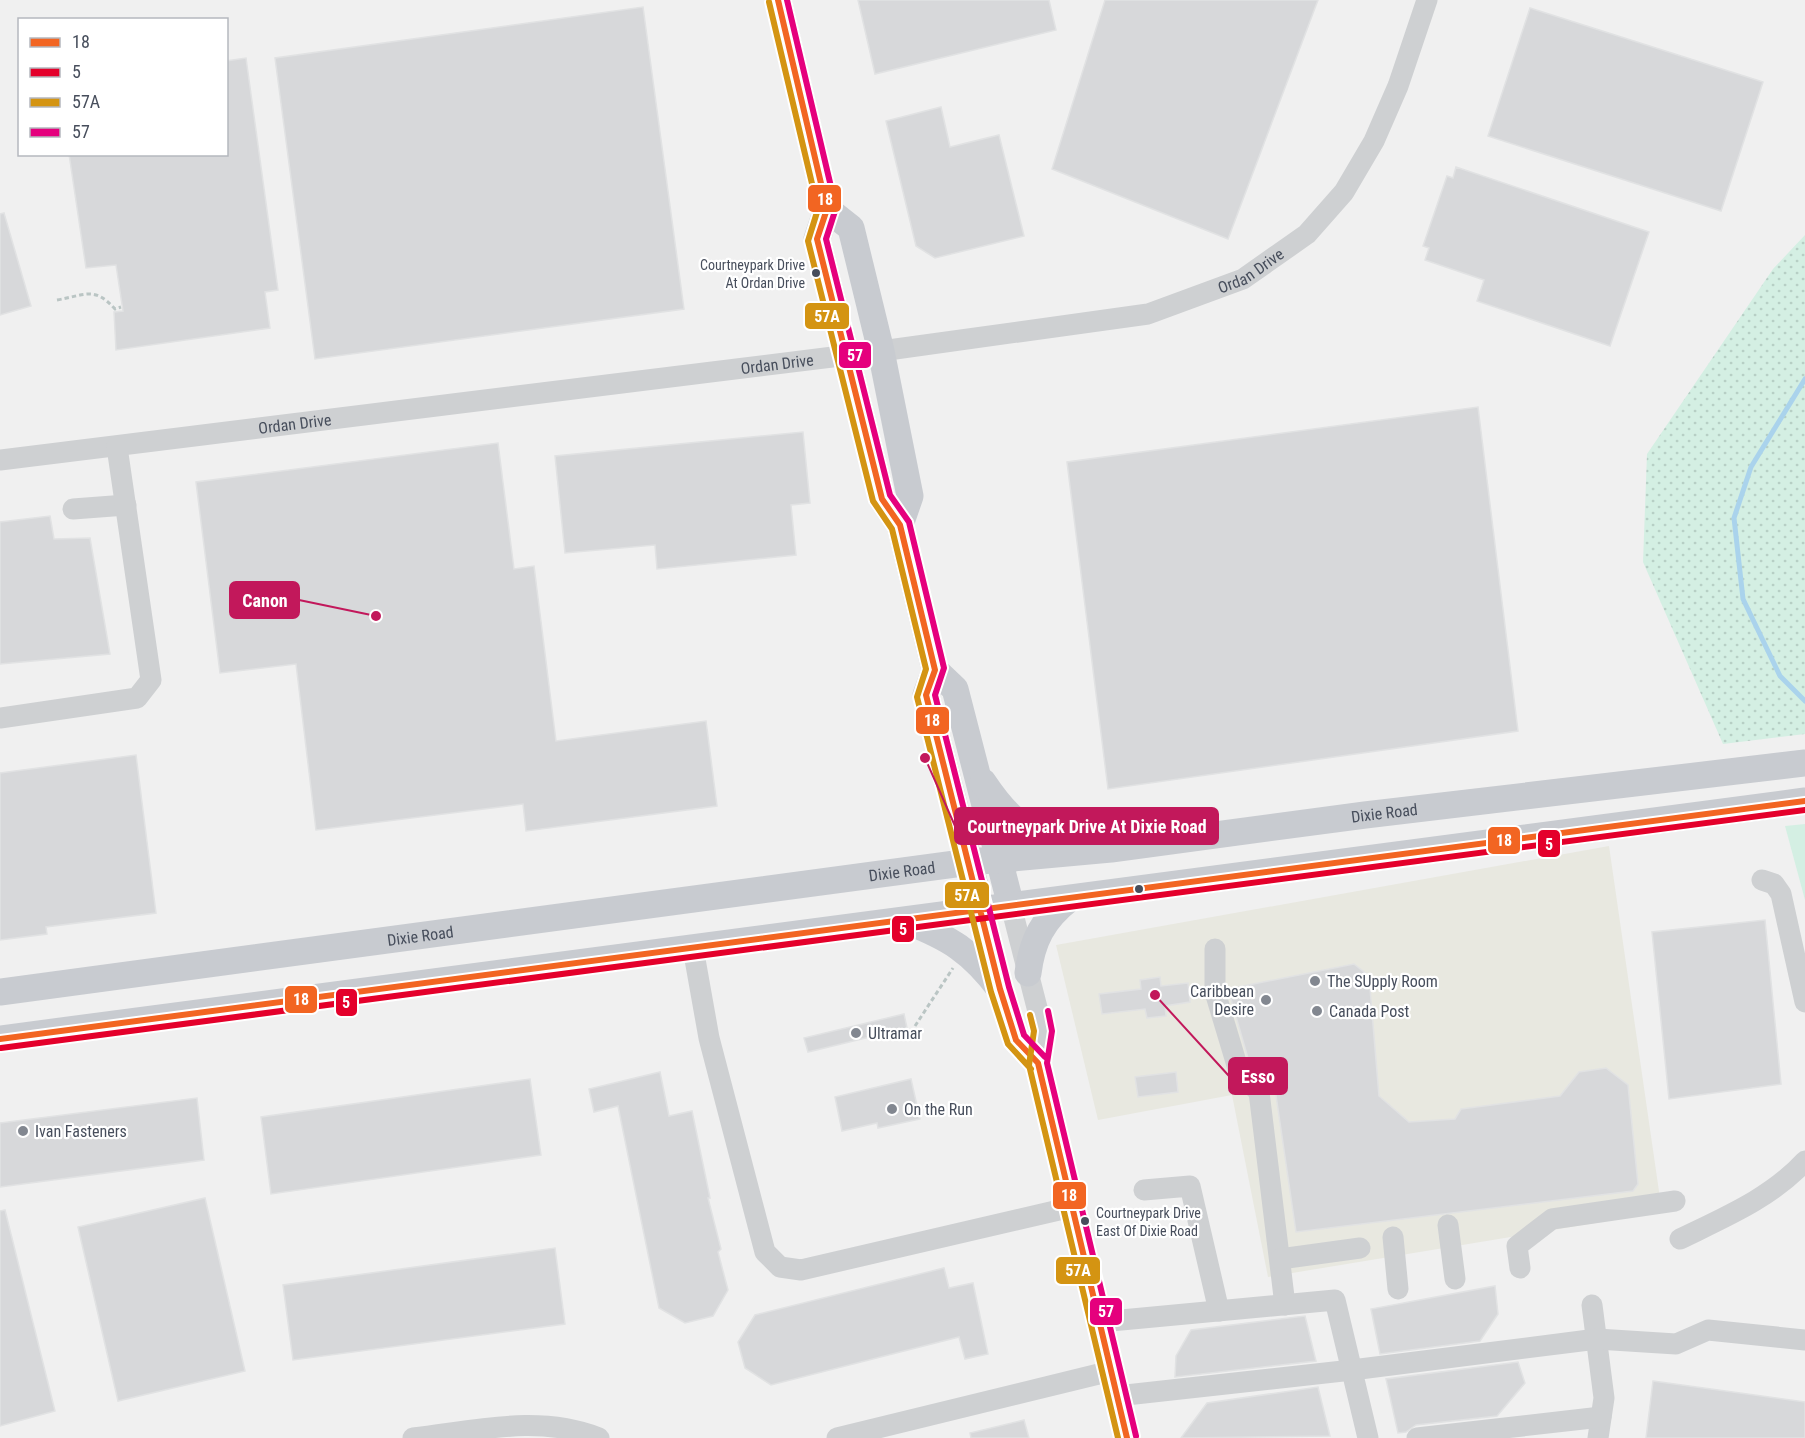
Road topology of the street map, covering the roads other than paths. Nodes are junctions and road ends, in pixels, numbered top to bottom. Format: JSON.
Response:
{"nodes":[{"id":1,"x":778,"y":0,"type":"edge"},
{"id":2,"x":1427,"y":0,"type":"edge"},
{"id":3,"x":827,"y":209,"type":"junction"},
{"id":4,"x":881,"y":351,"type":"junction"},
{"id":5,"x":846,"y":355,"type":"junction"},
{"id":6,"x":117,"y":447,"type":"junction"},
{"id":7,"x":0,"y":460,"type":"edge"},
{"id":8,"x":126,"y":505,"type":"junction"},
{"id":9,"x":73,"y":509,"type":"dead end"},
{"id":10,"x":900,"y":525,"type":"junction"},
{"id":11,"x":934,"y":670,"type":"junction"},
{"id":12,"x":0,"y":718,"type":"edge"},
{"id":13,"x":1796,"y":764,"type":"edge"},
{"id":14,"x":975,"y":771,"type":"junction"},
{"id":15,"x":1798,"y":802,"type":"edge"},
{"id":16,"x":955,"y":803,"type":"junction"},
{"id":17,"x":1111,"y":849,"type":"junction"},
{"id":18,"x":997,"y":859,"type":"junction"},
{"id":19,"x":970,"y":862,"type":"junction"},
{"id":20,"x":903,"y":872,"type":"junction"},
{"id":21,"x":1762,"y":880,"type":"dead end"},
{"id":22,"x":1069,"y":899,"type":"junction"},
{"id":23,"x":1011,"y":906,"type":"junction"},
{"id":24,"x":981,"y":909,"type":"junction"},
{"id":25,"x":905,"y":921,"type":"junction"},
{"id":26,"x":693,"y":948,"type":"junction"},
{"id":27,"x":1215,"y":949,"type":"dead end"},
{"id":28,"x":1028,"y":974,"type":"junction"},
{"id":29,"x":1000,"y":989,"type":"junction"},
{"id":30,"x":0,"y":992,"type":"edge"},
{"id":31,"x":1805,"y":1002,"type":"edge"},
{"id":32,"x":0,"y":1039,"type":"edge"},
{"id":33,"x":1038,"y":1063,"type":"junction"},
{"id":34,"x":1805,"y":1161,"type":"edge"},
{"id":35,"x":1144,"y":1190,"type":"dead end"},
{"id":36,"x":1675,"y":1201,"type":"dead end"},
{"id":37,"x":1072,"y":1207,"type":"junction"},
{"id":38,"x":1448,"y":1225,"type":"dead end"},
{"id":39,"x":1393,"y":1237,"type":"dead end"},
{"id":40,"x":1680,"y":1239,"type":"dead end"},
{"id":41,"x":1360,"y":1248,"type":"dead end"},
{"id":42,"x":1280,"y":1259,"type":"junction"},
{"id":43,"x":1520,"y":1268,"type":"dead end"},
{"id":44,"x":1455,"y":1279,"type":"dead end"},
{"id":45,"x":1398,"y":1289,"type":"dead end"},
{"id":46,"x":1285,"y":1305,"type":"junction"},
{"id":47,"x":1592,"y":1305,"type":"dead end"},
{"id":48,"x":1219,"y":1311,"type":"junction"},
{"id":49,"x":1100,"y":1322,"type":"junction"},
{"id":50,"x":1597,"y":1339,"type":"junction"},
{"id":51,"x":1805,"y":1340,"type":"edge"},
{"id":52,"x":1111,"y":1371,"type":"junction"},
{"id":53,"x":1352,"y":1371,"type":"junction"},
{"id":54,"x":1117,"y":1396,"type":"junction"},
{"id":55,"x":1601,"y":1417,"type":"junction"},
{"id":56,"x":413,"y":1438,"type":"edge"},
{"id":57,"x":599,"y":1438,"type":"edge"},
{"id":58,"x":837,"y":1438,"type":"edge"},
{"id":59,"x":1127,"y":1438,"type":"edge"},
{"id":60,"x":1368,"y":1438,"type":"edge"},
{"id":61,"x":1418,"y":1438,"type":"edge"},
{"id":62,"x":1598,"y":1438,"type":"edge"}],
"edges":[{"from":1,"to":3,"type":"main road"},
{"from":2,"to":4,"type":"street","name":"Ordan Drive"},
{"from":3,"to":4,"type":"main road"},
{"from":3,"to":5,"type":"main road"},
{"from":4,"to":5,"type":"street","name":"Ordan Drive"},
{"from":4,"to":10,"type":"main road"},
{"from":5,"to":6,"type":"street","name":"Ordan Drive"},
{"from":5,"to":10,"type":"main road"},
{"from":6,"to":7,"type":"street","name":"Ordan Drive"},
{"from":6,"to":8,"type":"street"},
{"from":8,"to":9,"type":"street"},
{"from":8,"to":12,"type":"street"},
{"from":10,"to":11,"type":"main road"},
{"from":11,"to":14,"type":"main road"},
{"from":11,"to":16,"type":"main road"},
{"from":13,"to":15,"type":"main road"},
{"from":13,"to":17,"type":"main road","name":"Dixie Road"},
{"from":14,"to":17,"type":"main road"},
{"from":14,"to":18,"type":"main road"},
{"from":15,"to":22,"type":"main road"},
{"from":16,"to":19,"type":"main road"},
{"from":16,"to":20,"type":"main road"},
{"from":17,"to":18,"type":"main road","name":"Dixie Road"},
{"from":18,"to":19,"type":"main road","name":"Dixie Road"},
{"from":18,"to":23,"type":"main road"},
{"from":19,"to":20,"type":"main road","name":"Dixie Road"},
{"from":19,"to":24,"type":"main road"},
{"from":20,"to":30,"type":"main road","name":"Dixie Road"},
{"from":21,"to":31,"type":"street"},
{"from":22,"to":23,"type":"main road"},
{"from":22,"to":28,"type":"main road"},
{"from":23,"to":24,"type":"main road"},
{"from":23,"to":28,"type":"street"},
{"from":24,"to":25,"type":"main road"},
{"from":24,"to":29,"type":"street"},
{"from":25,"to":26,"type":"main road"},
{"from":25,"to":29,"type":"main road"},
{"from":26,"to":32,"type":"main road"},
{"from":26,"to":37,"type":"street"},
{"from":27,"to":42,"type":"street"},
{"from":28,"to":33,"type":"street"},
{"from":29,"to":33,"type":"street"},
{"from":33,"to":37,"type":"street"},
{"from":34,"to":40,"type":"street"},
{"from":35,"to":48,"type":"street"},
{"from":36,"to":43,"type":"street"},
{"from":37,"to":49,"type":"street"},
{"from":38,"to":44,"type":"street"},
{"from":39,"to":45,"type":"street"},
{"from":41,"to":42,"type":"street"},
{"from":42,"to":46,"type":"street"},
{"from":46,"to":48,"type":"street"},
{"from":46,"to":53,"type":"street"},
{"from":47,"to":50,"type":"street"},
{"from":48,"to":49,"type":"street"},
{"from":49,"to":52,"type":"street"},
{"from":50,"to":51,"type":"street"},
{"from":50,"to":53,"type":"street"},
{"from":50,"to":55,"type":"street"},
{"from":52,"to":54,"type":"street"},
{"from":52,"to":58,"type":"street"},
{"from":53,"to":54,"type":"street"},
{"from":53,"to":60,"type":"street"},
{"from":54,"to":59,"type":"street"},
{"from":55,"to":61,"type":"street"},
{"from":55,"to":62,"type":"street"},
{"from":56,"to":57,"type":"street"}]}
